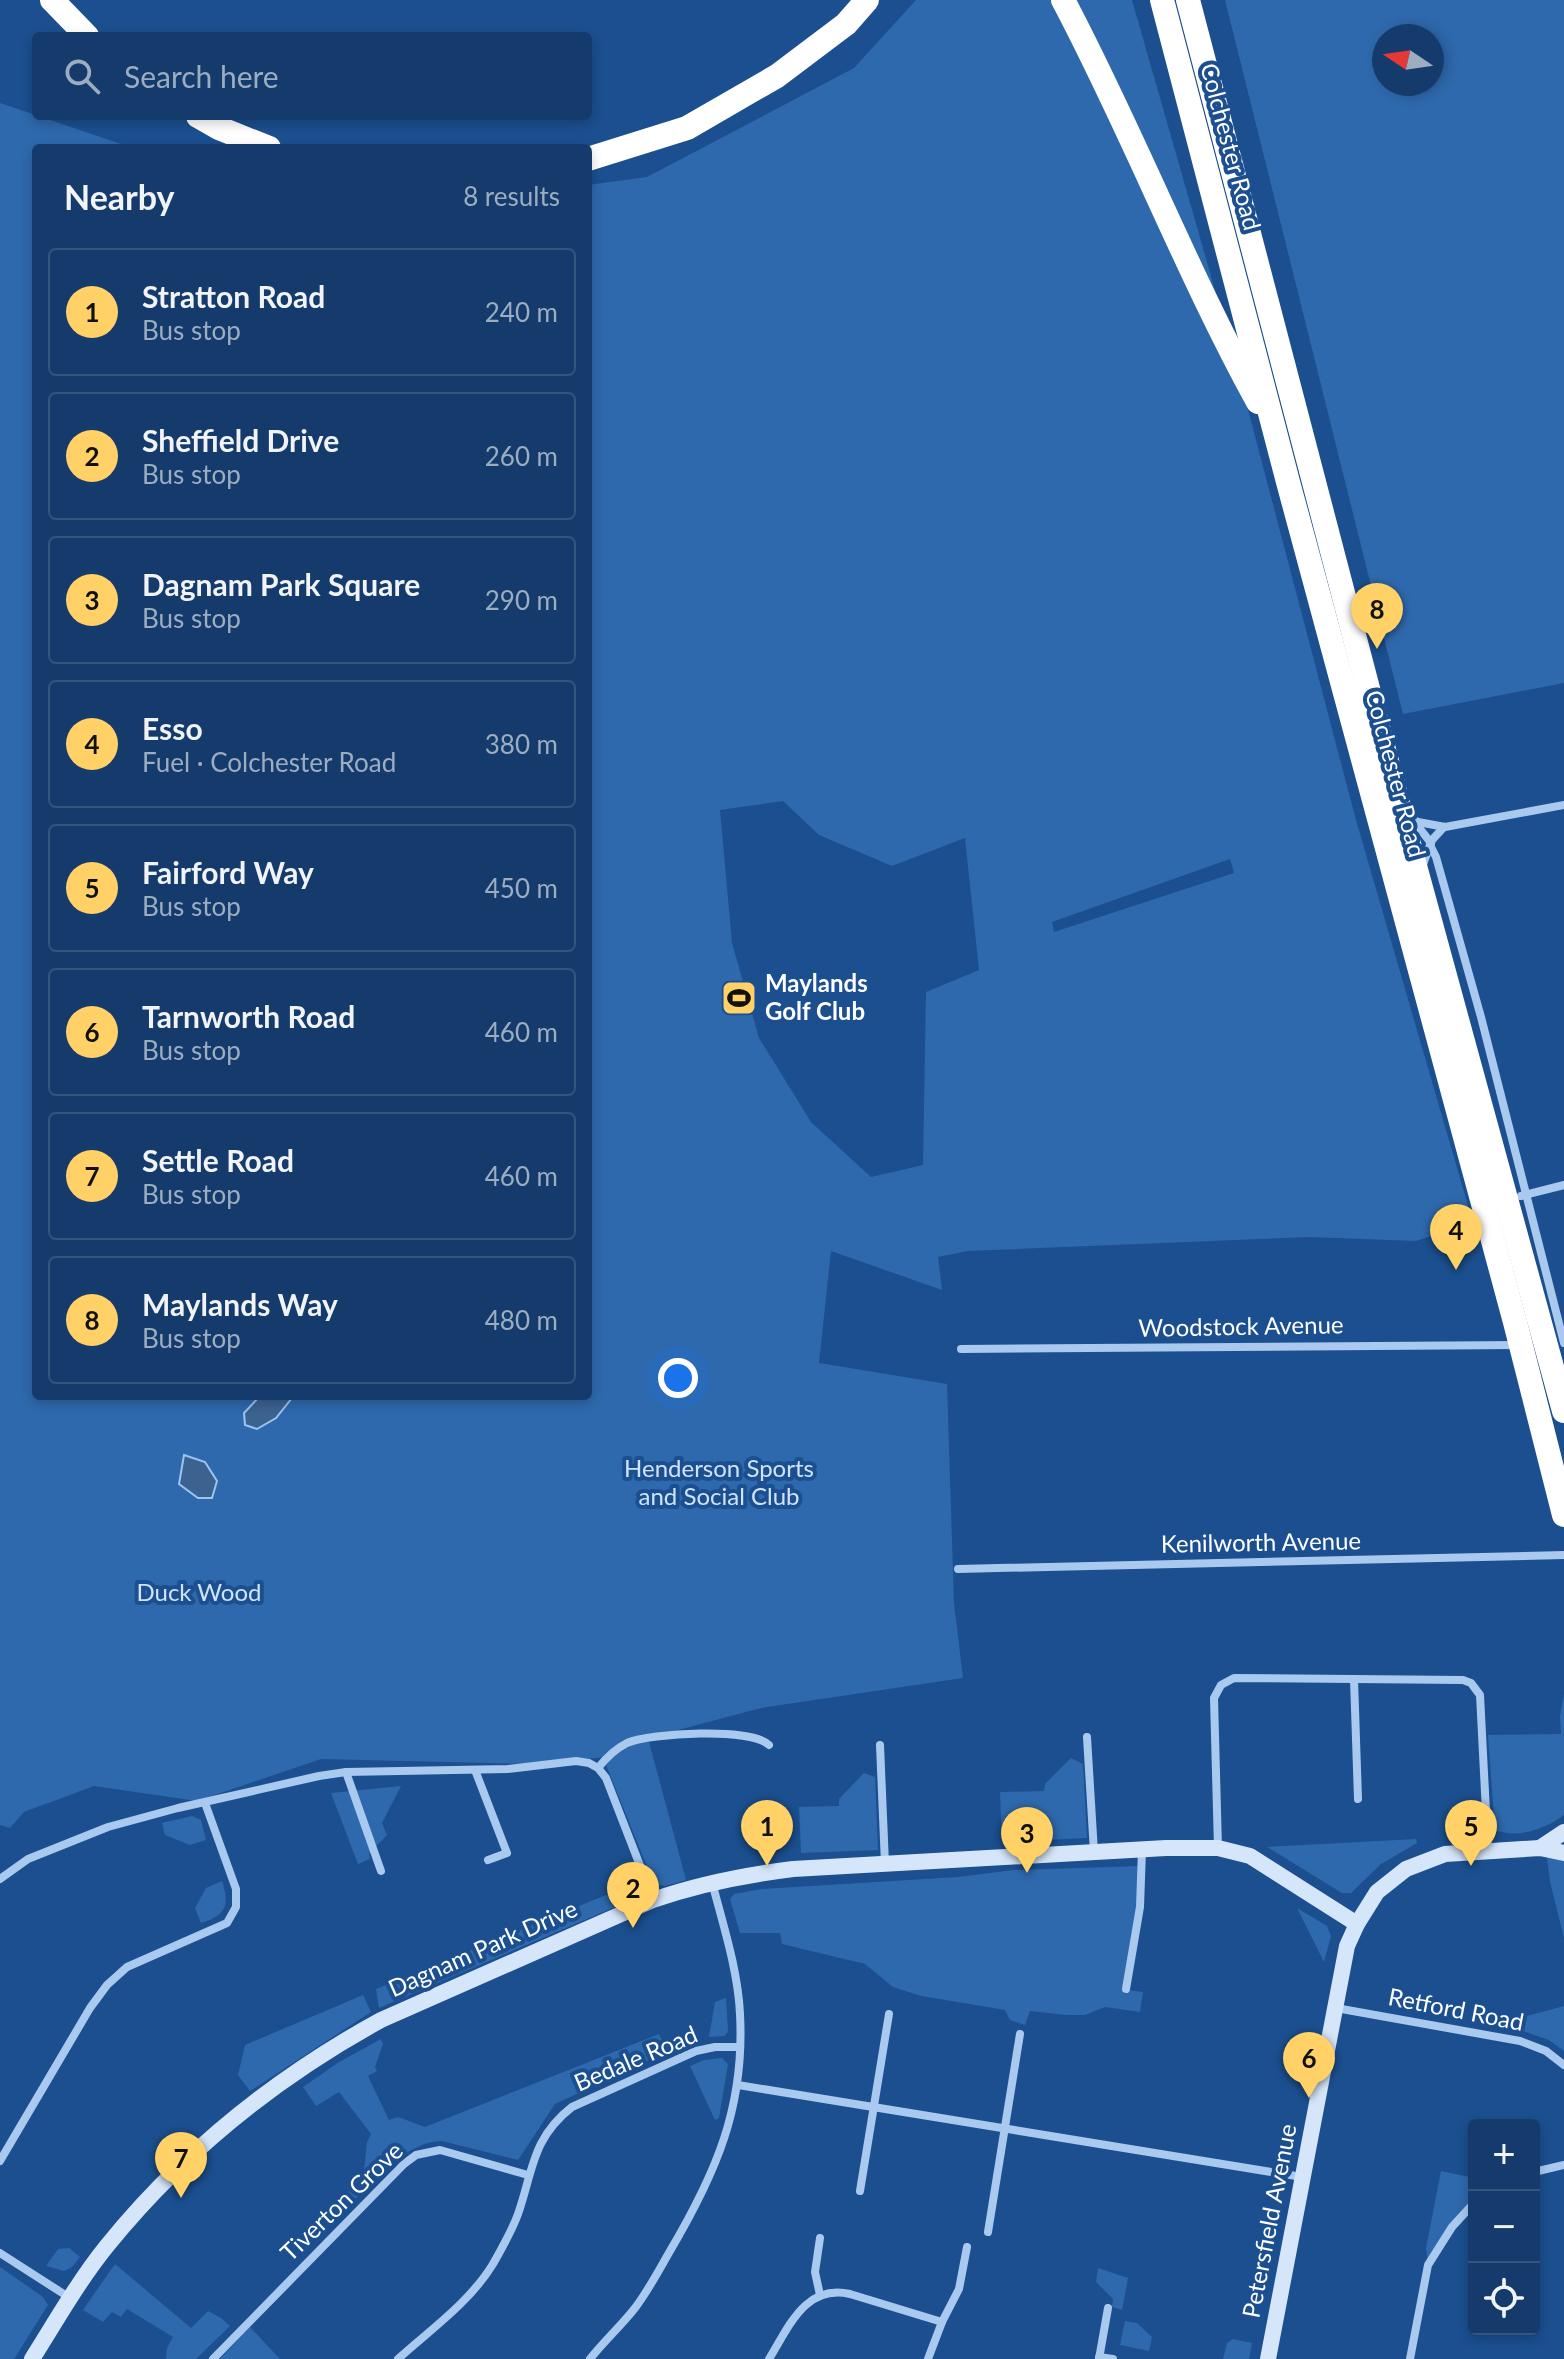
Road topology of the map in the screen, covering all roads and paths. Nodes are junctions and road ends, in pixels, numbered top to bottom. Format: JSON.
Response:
{"nodes":[{"id":1,"x":52,"y":0,"type":"edge"},
{"id":2,"x":867,"y":0,"type":"edge"},
{"id":3,"x":1063,"y":0,"type":"edge"},
{"id":4,"x":1162,"y":0,"type":"edge"},
{"id":5,"x":1188,"y":0,"type":"edge"},
{"id":6,"x":83,"y":32,"type":"edge"},
{"id":7,"x":205,"y":120,"type":"edge"},
{"id":8,"x":259,"y":144,"type":"edge"},
{"id":9,"x":592,"y":158,"type":"edge"},
{"id":10,"x":1277,"y":435,"type":"junction"},
{"id":11,"x":1564,"y":805,"type":"edge"},
{"id":12,"x":1406,"y":815,"type":"junction"},
{"id":13,"x":1445,"y":827,"type":"junction"},
{"id":14,"x":1430,"y":844,"type":"junction"},
{"id":15,"x":1419,"y":882,"type":"junction"},
{"id":16,"x":1564,"y":1185,"type":"edge"},
{"id":17,"x":1515,"y":1198,"type":"junction"},
{"id":18,"x":1564,"y":1343,"type":"edge"},
{"id":19,"x":1520,"y":1345,"type":"junction"},
{"id":20,"x":961,"y":1349,"type":"dead end"},
{"id":21,"x":1564,"y":1411,"type":"edge"},
{"id":22,"x":1564,"y":1515,"type":"edge"},
{"id":23,"x":1564,"y":1555,"type":"edge"},
{"id":24,"x":958,"y":1569,"type":"dead end"},
{"id":25,"x":1354,"y":1679,"type":"junction"},
{"id":26,"x":1087,"y":1737,"type":"dead end"},
{"id":27,"x":769,"y":1745,"type":"dead end"},
{"id":28,"x":880,"y":1745,"type":"dead end"},
{"id":29,"x":598,"y":1768,"type":"junction"},
{"id":30,"x":475,"y":1770,"type":"junction"},
{"id":31,"x":346,"y":1772,"type":"junction"},
{"id":32,"x":1358,"y":1799,"type":"dead end"},
{"id":33,"x":205,"y":1803,"type":"junction"},
{"id":34,"x":1564,"y":1832,"type":"edge"},
{"id":35,"x":1218,"y":1848,"type":"junction"},
{"id":36,"x":1540,"y":1848,"type":"junction"},
{"id":37,"x":1142,"y":1850,"type":"junction"},
{"id":38,"x":1488,"y":1851,"type":"junction"},
{"id":39,"x":1094,"y":1853,"type":"junction"},
{"id":40,"x":1564,"y":1853,"type":"edge"},
{"id":41,"x":488,"y":1860,"type":"dead end"},
{"id":42,"x":885,"y":1864,"type":"junction"},
{"id":43,"x":381,"y":1871,"type":"dead end"},
{"id":44,"x":0,"y":1879,"type":"edge"},
{"id":45,"x":712,"y":1882,"type":"junction"},
{"id":46,"x":653,"y":1900,"type":"junction"},
{"id":47,"x":1357,"y":1924,"type":"junction"},
{"id":48,"x":1126,"y":1989,"type":"dead end"},
{"id":49,"x":1336,"y":2008,"type":"junction"},
{"id":50,"x":889,"y":2014,"type":"dead end"},
{"id":51,"x":1020,"y":2034,"type":"dead end"},
{"id":52,"x":740,"y":2047,"type":"junction"},
{"id":53,"x":1564,"y":2065,"type":"edge"},
{"id":54,"x":738,"y":2085,"type":"junction"},
{"id":55,"x":873,"y":2109,"type":"junction"},
{"id":56,"x":1004,"y":2129,"type":"junction"},
{"id":57,"x":0,"y":2161,"type":"edge"},
{"id":58,"x":1564,"y":2165,"type":"edge"},
{"id":59,"x":1540,"y":2171,"type":"edge"},
{"id":60,"x":528,"y":2175,"type":"junction"},
{"id":61,"x":1303,"y":2177,"type":"junction"},
{"id":62,"x":860,"y":2191,"type":"dead end"},
{"id":63,"x":1468,"y":2210,"type":"edge"},
{"id":64,"x":988,"y":2232,"type":"dead end"},
{"id":65,"x":820,"y":2238,"type":"dead end"},
{"id":66,"x":967,"y":2247,"type":"dead end"},
{"id":67,"x":0,"y":2253,"type":"edge"},
{"id":68,"x":820,"y":2295,"type":"junction"},
{"id":69,"x":70,"y":2299,"type":"junction"},
{"id":70,"x":1108,"y":2308,"type":"dead end"},
{"id":71,"x":942,"y":2322,"type":"junction"},
{"id":72,"x":771,"y":2356,"type":"edge"},
{"id":73,"x":1099,"y":2358,"type":"edge"},
{"id":74,"x":32,"y":2359,"type":"edge"},
{"id":75,"x":213,"y":2359,"type":"edge"},
{"id":76,"x":398,"y":2359,"type":"edge"},
{"id":77,"x":590,"y":2359,"type":"edge"},
{"id":78,"x":782,"y":2359,"type":"edge"},
{"id":79,"x":928,"y":2359,"type":"edge"},
{"id":80,"x":1113,"y":2359,"type":"edge"},
{"id":81,"x":1268,"y":2359,"type":"edge"},
{"id":82,"x":1410,"y":2359,"type":"edge"}],
"edges":[{"from":1,"to":6,"type":"highway"},
{"from":2,"to":9,"type":"highway"},
{"from":3,"to":10,"type":"highway"},
{"from":4,"to":10,"type":"highway","name":"Colchester Road"},
{"from":5,"to":12,"type":"highway","name":"Colchester Road"},
{"from":7,"to":8,"type":"highway"},
{"from":10,"to":19,"type":"highway","name":"Colchester Road"},
{"from":11,"to":13,"type":"street"},
{"from":12,"to":13,"type":"street"},
{"from":12,"to":14,"type":"street","name":"Colchester Road"},
{"from":12,"to":15,"type":"highway","name":"Colchester Road"},
{"from":13,"to":14,"type":"street"},
{"from":14,"to":15,"type":"street"},
{"from":14,"to":17,"type":"street","name":"Colchester Road"},
{"from":15,"to":17,"type":"highway","name":"Colchester Road"},
{"from":16,"to":17,"type":"street"},
{"from":17,"to":18,"type":"street","name":"Colchester Road"},
{"from":17,"to":21,"type":"highway","name":"Colchester Road"},
{"from":19,"to":20,"type":"street","name":"Woodstock Avenue"},
{"from":19,"to":22,"type":"highway","name":"Colchester Road"},
{"from":23,"to":24,"type":"street","name":"Kenilworth Avenue"},
{"from":25,"to":32,"type":"street"},
{"from":25,"to":35,"type":"street"},
{"from":25,"to":38,"type":"street"},
{"from":26,"to":39,"type":"street"},
{"from":27,"to":29,"type":"street"},
{"from":28,"to":42,"type":"street"},
{"from":29,"to":30,"type":"street"},
{"from":29,"to":46,"type":"street"},
{"from":30,"to":31,"type":"street"},
{"from":30,"to":41,"type":"street"},
{"from":31,"to":33,"type":"street"},
{"from":31,"to":43,"type":"street"},
{"from":33,"to":44,"type":"street"},
{"from":33,"to":57,"type":"street"},
{"from":34,"to":36,"type":"street"},
{"from":35,"to":37,"type":"street","name":"Dagnam Park Drive"},
{"from":35,"to":47,"type":"street","name":"Dagnam Park Drive"},
{"from":36,"to":38,"type":"street","name":"Petersfield Avenue"},
{"from":36,"to":40,"type":"street","name":"Petersfield Avenue"},
{"from":37,"to":39,"type":"street","name":"Dagnam Park Drive"},
{"from":37,"to":48,"type":"street"},
{"from":38,"to":47,"type":"street","name":"Petersfield Avenue"},
{"from":39,"to":42,"type":"street","name":"Dagnam Park Drive"},
{"from":42,"to":45,"type":"street","name":"Dagnam Park Drive"},
{"from":45,"to":46,"type":"street","name":"Dagnam Park Drive"},
{"from":45,"to":52,"type":"street"},
{"from":46,"to":69,"type":"street","name":"Dagnam Park Drive"},
{"from":47,"to":49,"type":"street","name":"Petersfield Avenue"},
{"from":49,"to":53,"type":"street","name":"Retford Road"},
{"from":49,"to":61,"type":"street","name":"Petersfield Avenue"},
{"from":50,"to":55,"type":"street"},
{"from":51,"to":56,"type":"street"},
{"from":52,"to":54,"type":"street"},
{"from":52,"to":60,"type":"street","name":"Bedale Road"},
{"from":54,"to":55,"type":"street"},
{"from":54,"to":77,"type":"street"},
{"from":55,"to":56,"type":"street"},
{"from":55,"to":62,"type":"street"},
{"from":56,"to":61,"type":"street"},
{"from":56,"to":64,"type":"street"},
{"from":58,"to":59,"type":"street"},
{"from":60,"to":75,"type":"street","name":"Tiverton Grove"},
{"from":60,"to":76,"type":"street","name":"Bedale Road"},
{"from":61,"to":81,"type":"street","name":"Petersfield Avenue"},
{"from":63,"to":82,"type":"street"},
{"from":65,"to":68,"type":"street"},
{"from":66,"to":71,"type":"street"},
{"from":67,"to":69,"type":"street"},
{"from":68,"to":71,"type":"street"},
{"from":68,"to":72,"type":"street"},
{"from":69,"to":74,"type":"street","name":"Dagnam Park Drive"},
{"from":70,"to":73,"type":"street"},
{"from":71,"to":79,"type":"street"},
{"from":72,"to":78,"type":"street"},
{"from":73,"to":80,"type":"street"}]}
